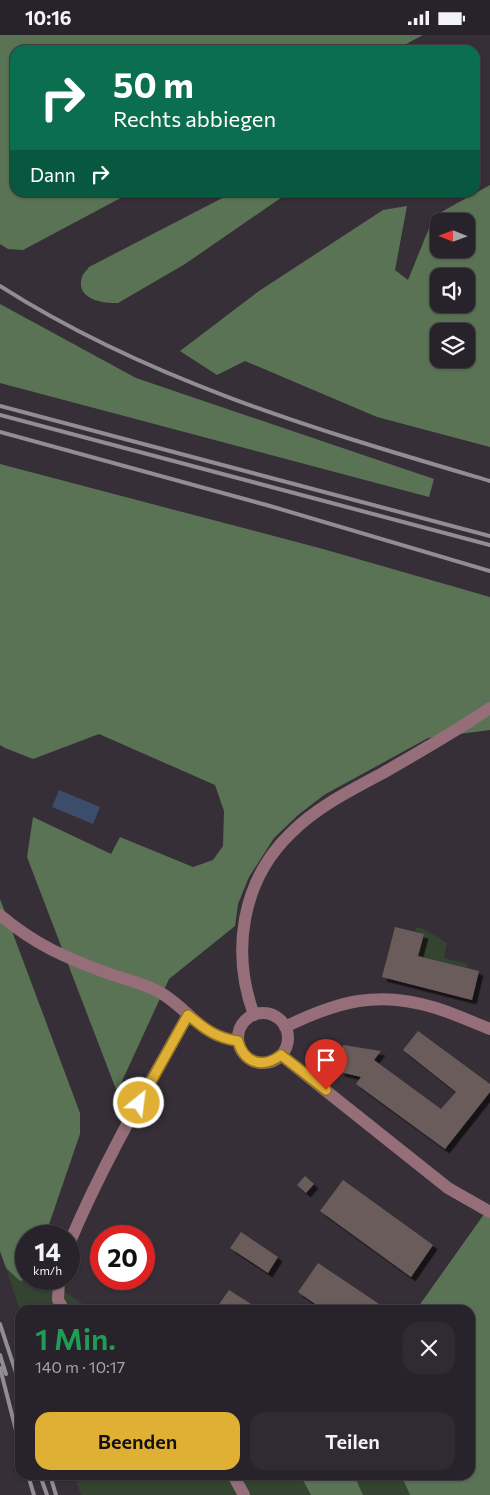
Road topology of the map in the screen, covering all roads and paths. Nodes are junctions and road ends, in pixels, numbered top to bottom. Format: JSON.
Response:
{"nodes":[{"id":1,"x":490,"y":708,"type":"edge"},
{"id":2,"x":0,"y":915,"type":"edge"},
{"id":3,"x":188,"y":1015,"type":"junction"},
{"id":4,"x":254,"y":1015,"type":"junction"},
{"id":5,"x":285,"y":1027,"type":"junction"},
{"id":6,"x":490,"y":1029,"type":"edge"},
{"id":7,"x":238,"y":1041,"type":"junction"},
{"id":8,"x":281,"y":1055,"type":"junction"},
{"id":9,"x":490,"y":1212,"type":"edge"},
{"id":10,"x":76,"y":1225,"type":"edge"},
{"id":11,"x":58,"y":1290,"type":"edge"},
{"id":12,"x":61,"y":1305,"type":"edge"},
{"id":13,"x":236,"y":1480,"type":"edge"},
{"id":14,"x":244,"y":1495,"type":"edge"}],
"edges":[{"from":1,"to":4,"type":"street"},
{"from":2,"to":3,"type":"street"},
{"from":3,"to":7,"type":"street"},
{"from":3,"to":10,"type":"street"},
{"from":4,"to":5,"type":"street"},
{"from":4,"to":7,"type":"street"},
{"from":5,"to":6,"type":"street"},
{"from":5,"to":8,"type":"street"},
{"from":7,"to":8,"type":"street"},
{"from":8,"to":9,"type":"street"},
{"from":11,"to":12,"type":"street"},
{"from":13,"to":14,"type":"street"}]}
